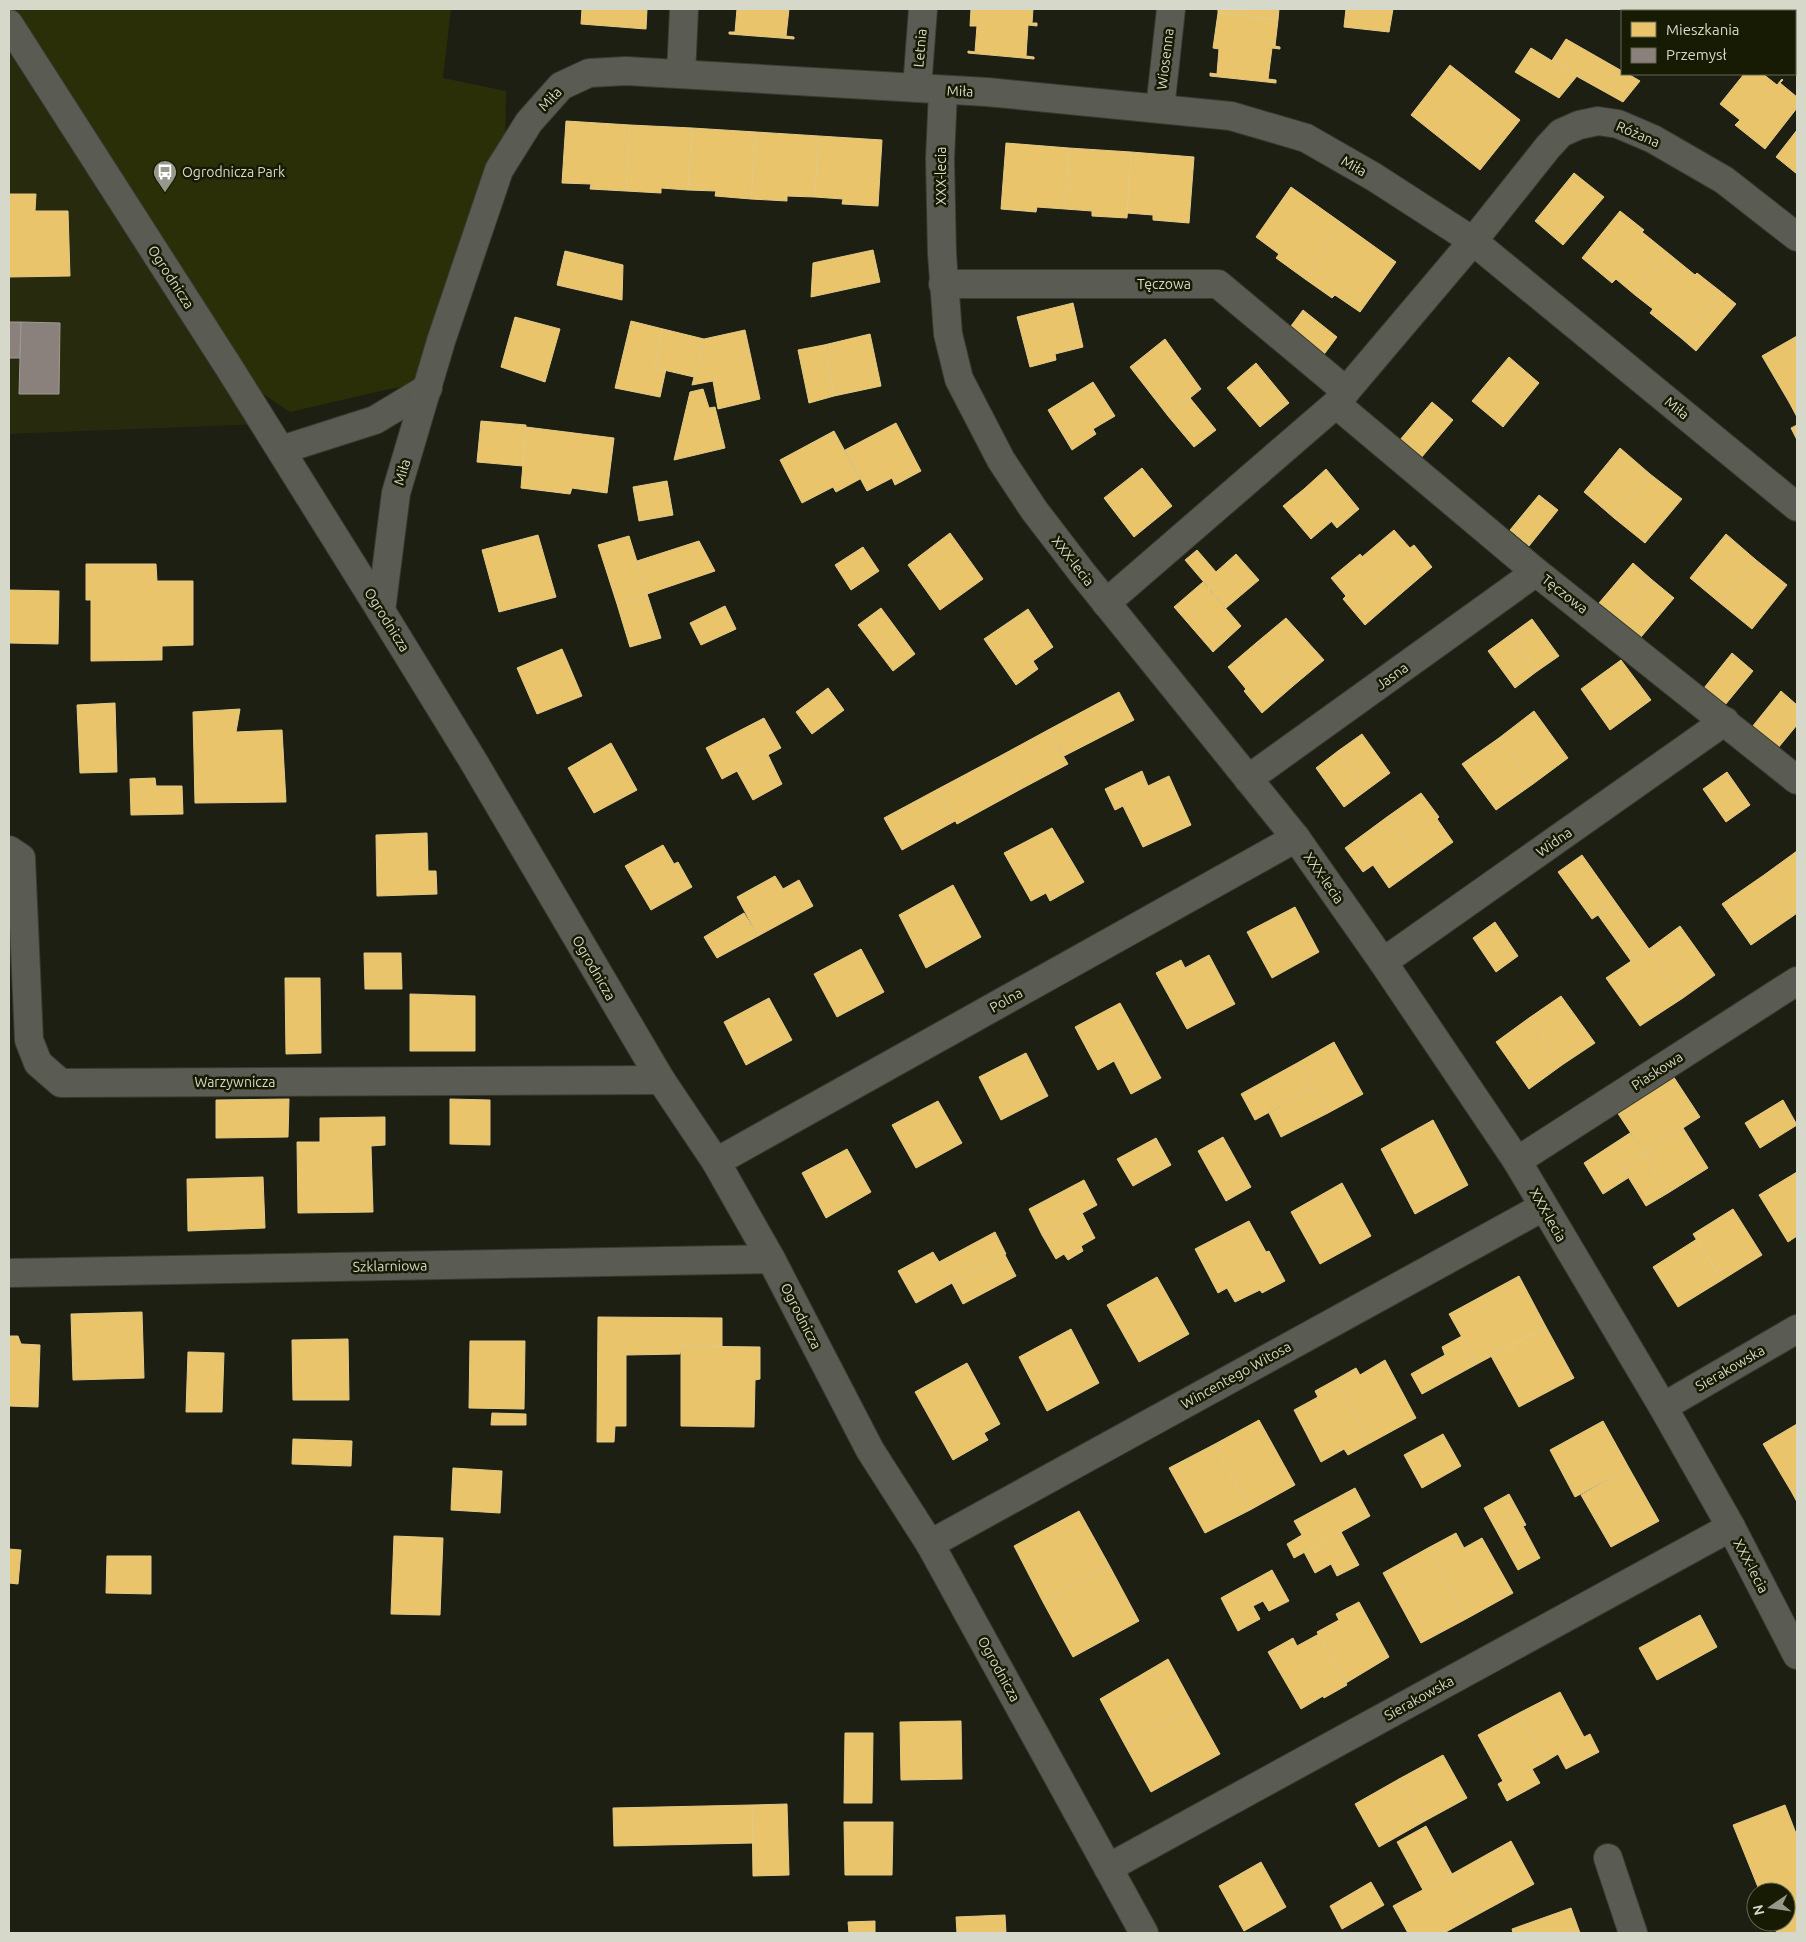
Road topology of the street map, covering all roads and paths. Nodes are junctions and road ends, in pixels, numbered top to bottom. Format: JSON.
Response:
{"nodes":[{"id":1,"x":684,"y":9,"type":"edge"},
{"id":2,"x":923,"y":9,"type":"edge"},
{"id":3,"x":1171,"y":9,"type":"edge"},
{"id":4,"x":9,"y":24,"type":"edge"},
{"id":5,"x":681,"y":74,"type":"junction"},
{"id":6,"x":930,"y":89,"type":"junction"},
{"id":7,"x":1160,"y":109,"type":"junction"},
{"id":8,"x":1797,"y":237,"type":"edge"},
{"id":9,"x":1473,"y":241,"type":"junction"},
{"id":10,"x":944,"y":284,"type":"junction"},
{"id":11,"x":428,"y":388,"type":"junction"},
{"id":12,"x":1341,"y":398,"type":"junction"},
{"id":13,"x":281,"y":450,"type":"junction"},
{"id":14,"x":1797,"y":507,"type":"edge"},
{"id":15,"x":1536,"y":572,"type":"junction"},
{"id":16,"x":1106,"y":603,"type":"junction"},
{"id":17,"x":381,"y":611,"type":"junction"},
{"id":18,"x":1725,"y":722,"type":"junction"},
{"id":19,"x":1248,"y":779,"type":"junction"},
{"id":20,"x":1797,"y":780,"type":"edge"},
{"id":21,"x":1296,"y":838,"type":"junction"},
{"id":22,"x":9,"y":850,"type":"edge"},
{"id":23,"x":1383,"y":962,"type":"junction"},
{"id":24,"x":1797,"y":981,"type":"edge"},
{"id":25,"x":661,"y":1080,"type":"junction"},
{"id":26,"x":1517,"y":1161,"type":"junction"},
{"id":27,"x":716,"y":1162,"type":"junction"},
{"id":28,"x":1543,"y":1207,"type":"junction"},
{"id":29,"x":771,"y":1258,"type":"junction"},
{"id":30,"x":9,"y":1273,"type":"edge"},
{"id":31,"x":1797,"y":1329,"type":"edge"},
{"id":32,"x":1663,"y":1407,"type":"junction"},
{"id":33,"x":1730,"y":1527,"type":"junction"},
{"id":34,"x":930,"y":1544,"type":"junction"},
{"id":35,"x":1797,"y":1655,"type":"edge"},
{"id":36,"x":1608,"y":1858,"type":"dead end"},
{"id":37,"x":1108,"y":1868,"type":"junction"},
{"id":38,"x":1144,"y":1933,"type":"edge"},
{"id":39,"x":1633,"y":1933,"type":"edge"}],
"edges":[{"from":1,"to":5,"type":"street"},
{"from":2,"to":6,"type":"street","name":"Letnia"},
{"from":3,"to":7,"type":"street","name":"Wiosenna"},
{"from":4,"to":13,"type":"street","name":"Ogrodnicza"},
{"from":5,"to":6,"type":"street","name":"Miła"},
{"from":5,"to":11,"type":"street","name":"Miła"},
{"from":6,"to":7,"type":"street","name":"Miła"},
{"from":6,"to":10,"type":"street","name":"XXX-lecia"},
{"from":7,"to":9,"type":"street","name":"Miła"},
{"from":8,"to":9,"type":"street","name":"Różana"},
{"from":9,"to":12,"type":"street"},
{"from":9,"to":14,"type":"street","name":"Miła"},
{"from":10,"to":12,"type":"street","name":"Tęczowa"},
{"from":10,"to":16,"type":"street","name":"XXX-lecia"},
{"from":11,"to":13,"type":"street"},
{"from":11,"to":17,"type":"street","name":"Miła"},
{"from":12,"to":15,"type":"street","name":"Tęczowa"},
{"from":12,"to":16,"type":"street"},
{"from":13,"to":17,"type":"street","name":"Ogrodnicza"},
{"from":15,"to":18,"type":"street","name":"Tęczowa"},
{"from":15,"to":19,"type":"street","name":"Jasna"},
{"from":16,"to":19,"type":"street","name":"XXX-lecia"},
{"from":17,"to":25,"type":"street","name":"Ogrodnicza"},
{"from":18,"to":20,"type":"street","name":"Tęczowa"},
{"from":18,"to":23,"type":"street","name":"Widna"},
{"from":19,"to":21,"type":"street","name":"XXX-lecia"},
{"from":21,"to":23,"type":"street","name":"XXX-lecia"},
{"from":21,"to":27,"type":"street","name":"Polna"},
{"from":22,"to":25,"type":"street","name":"Warzywnicza"},
{"from":23,"to":26,"type":"street","name":"XXX-lecia"},
{"from":24,"to":26,"type":"street","name":"Piaskowa"},
{"from":25,"to":27,"type":"street","name":"Ogrodnicza"},
{"from":26,"to":28,"type":"street","name":"XXX-lecia"},
{"from":27,"to":29,"type":"street","name":"Ogrodnicza"},
{"from":28,"to":32,"type":"street","name":"XXX-lecia"},
{"from":28,"to":34,"type":"street","name":"Wincentego Witosa"},
{"from":29,"to":30,"type":"street","name":"Szklarniowa"},
{"from":29,"to":34,"type":"street","name":"Ogrodnicza"},
{"from":31,"to":32,"type":"street","name":"Sierakowska"},
{"from":32,"to":33,"type":"street","name":"XXX-lecia"},
{"from":33,"to":35,"type":"street","name":"XXX-lecia"},
{"from":33,"to":37,"type":"street","name":"Sierakowska"},
{"from":34,"to":37,"type":"street","name":"Ogrodnicza"},
{"from":36,"to":39,"type":"street"},
{"from":37,"to":38,"type":"street","name":"Ogrodnicza"}]}
